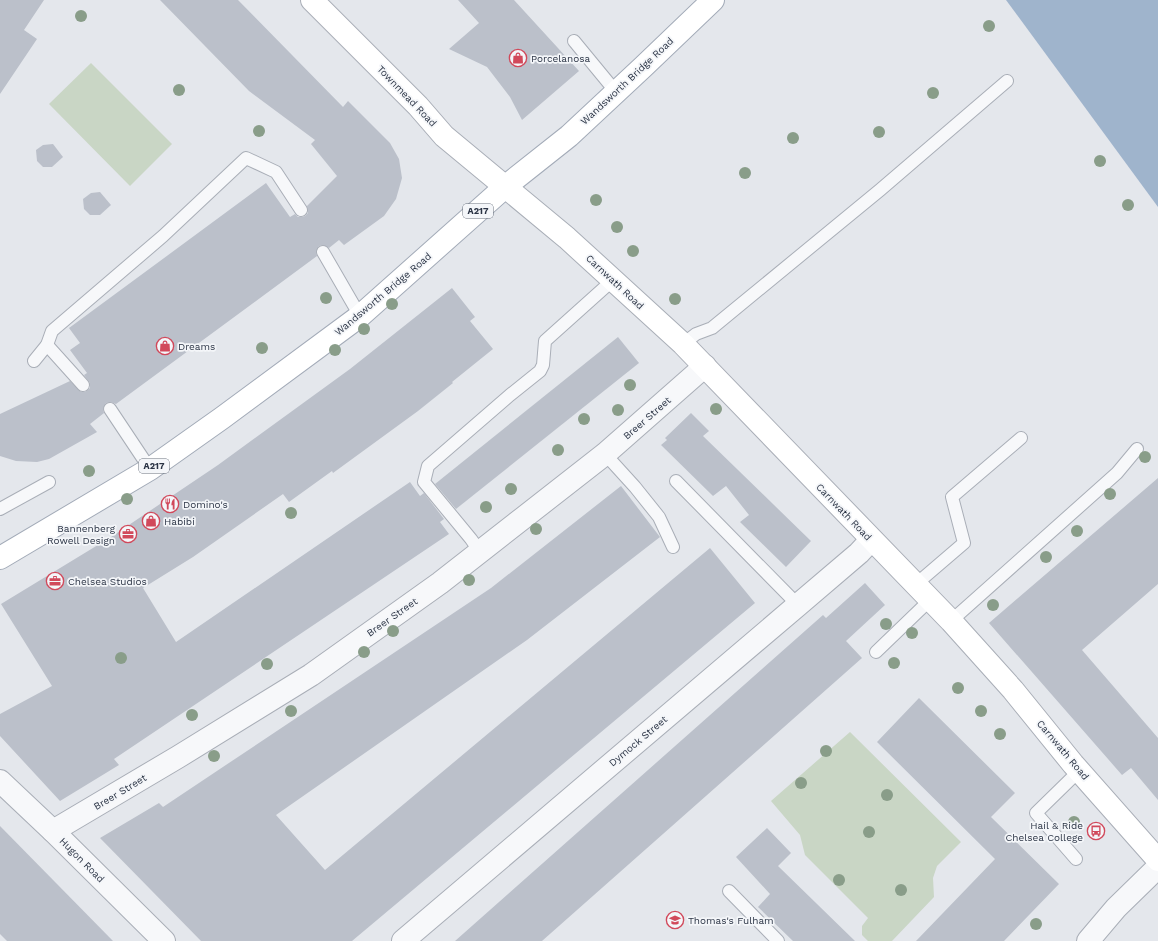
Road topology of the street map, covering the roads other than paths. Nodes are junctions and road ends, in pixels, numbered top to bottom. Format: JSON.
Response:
{"nodes":[{"id":1,"x":312,"y":0,"type":"edge"},
{"id":2,"x":713,"y":0,"type":"edge"},
{"id":3,"x":574,"y":42,"type":"dead end"},
{"id":4,"x":1007,"y":81,"type":"dead end"},
{"id":5,"x":616,"y":92,"type":"junction"},
{"id":6,"x":506,"y":186,"type":"junction"},
{"id":7,"x":302,"y":210,"type":"dead end"},
{"id":8,"x":323,"y":252,"type":"dead end"},
{"id":9,"x":613,"y":280,"type":"junction"},
{"id":10,"x":360,"y":316,"type":"junction"},
{"id":11,"x":683,"y":344,"type":"junction"},
{"id":12,"x":47,"y":345,"type":"junction"},
{"id":13,"x":34,"y":361,"type":"dead end"},
{"id":14,"x":704,"y":366,"type":"junction"},
{"id":15,"x":83,"y":385,"type":"dead end"},
{"id":16,"x":110,"y":409,"type":"dead end"},
{"id":17,"x":1021,"y":438,"type":"dead end"},
{"id":18,"x":1137,"y":449,"type":"dead end"},
{"id":19,"x":605,"y":454,"type":"junction"},
{"id":20,"x":150,"y":469,"type":"junction"},
{"id":21,"x":676,"y":481,"type":"dead end"},
{"id":22,"x":50,"y":482,"type":"dead end"},
{"id":23,"x":0,"y":509,"type":"edge"},
{"id":24,"x":871,"y":540,"type":"junction"},
{"id":25,"x":673,"y":547,"type":"dead end"},
{"id":26,"x":480,"y":552,"type":"junction"},
{"id":27,"x":0,"y":558,"type":"edge"},
{"id":28,"x":922,"y":593,"type":"junction"},
{"id":29,"x":798,"y":605,"type":"junction"},
{"id":30,"x":951,"y":621,"type":"junction"},
{"id":31,"x":876,"y":652,"type":"dead end"},
{"id":32,"x":1079,"y":771,"type":"junction"},
{"id":33,"x":0,"y":781,"type":"edge"},
{"id":34,"x":53,"y":831,"type":"junction"},
{"id":35,"x":1076,"y":859,"type":"dead end"},
{"id":36,"x":1158,"y":860,"type":"edge"},
{"id":37,"x":1158,"y":867,"type":"edge"},
{"id":38,"x":729,"y":891,"type":"dead end"},
{"id":39,"x":164,"y":941,"type":"edge"},
{"id":40,"x":403,"y":941,"type":"edge"},
{"id":41,"x":778,"y":941,"type":"edge"},
{"id":42,"x":1088,"y":941,"type":"edge"}],
"edges":[{"from":1,"to":6,"type":"street","name":"Townmead Road"},
{"from":2,"to":5,"type":"street","name":"Wandsworth Bridge Road","number":"A217"},
{"from":3,"to":5,"type":"lane"},
{"from":4,"to":11,"type":"lane"},
{"from":5,"to":6,"type":"street","name":"Wandsworth Bridge Road","number":"A217"},
{"from":6,"to":9,"type":"street","name":"Carnwath Road"},
{"from":6,"to":10,"type":"street","name":"Wandsworth Bridge Road","number":"A217"},
{"from":7,"to":12,"type":"lane"},
{"from":8,"to":10,"type":"lane"},
{"from":9,"to":11,"type":"street","name":"Carnwath Road"},
{"from":9,"to":26,"type":"lane"},
{"from":10,"to":20,"type":"street","name":"Wandsworth Bridge Road","number":"A217"},
{"from":11,"to":14,"type":"street","name":"Carnwath Road"},
{"from":12,"to":13,"type":"lane"},
{"from":12,"to":15,"type":"lane"},
{"from":14,"to":19,"type":"street","name":"Breer Street"},
{"from":14,"to":24,"type":"street","name":"Carnwath Road"},
{"from":16,"to":20,"type":"lane"},
{"from":17,"to":28,"type":"lane"},
{"from":18,"to":30,"type":"lane"},
{"from":19,"to":25,"type":"lane"},
{"from":19,"to":26,"type":"street","name":"Breer Street"},
{"from":20,"to":27,"type":"street","name":"Wandsworth Bridge Road","number":"A217"},
{"from":21,"to":29,"type":"lane"},
{"from":22,"to":23,"type":"lane"},
{"from":24,"to":28,"type":"street","name":"Carnwath Road"},
{"from":24,"to":29,"type":"street","name":"Dymock Street"},
{"from":26,"to":34,"type":"street","name":"Breer Street"},
{"from":28,"to":30,"type":"street","name":"Carnwath Road"},
{"from":28,"to":31,"type":"lane"},
{"from":29,"to":40,"type":"street","name":"Dymock Street"},
{"from":30,"to":32,"type":"street","name":"Carnwath Road"},
{"from":32,"to":35,"type":"lane"},
{"from":32,"to":36,"type":"street","name":"Carnwath Road"},
{"from":33,"to":34,"type":"street","name":"Hugon Road"},
{"from":34,"to":39,"type":"street","name":"Hugon Road"},
{"from":37,"to":42,"type":"street"},
{"from":38,"to":41,"type":"lane"}]}
